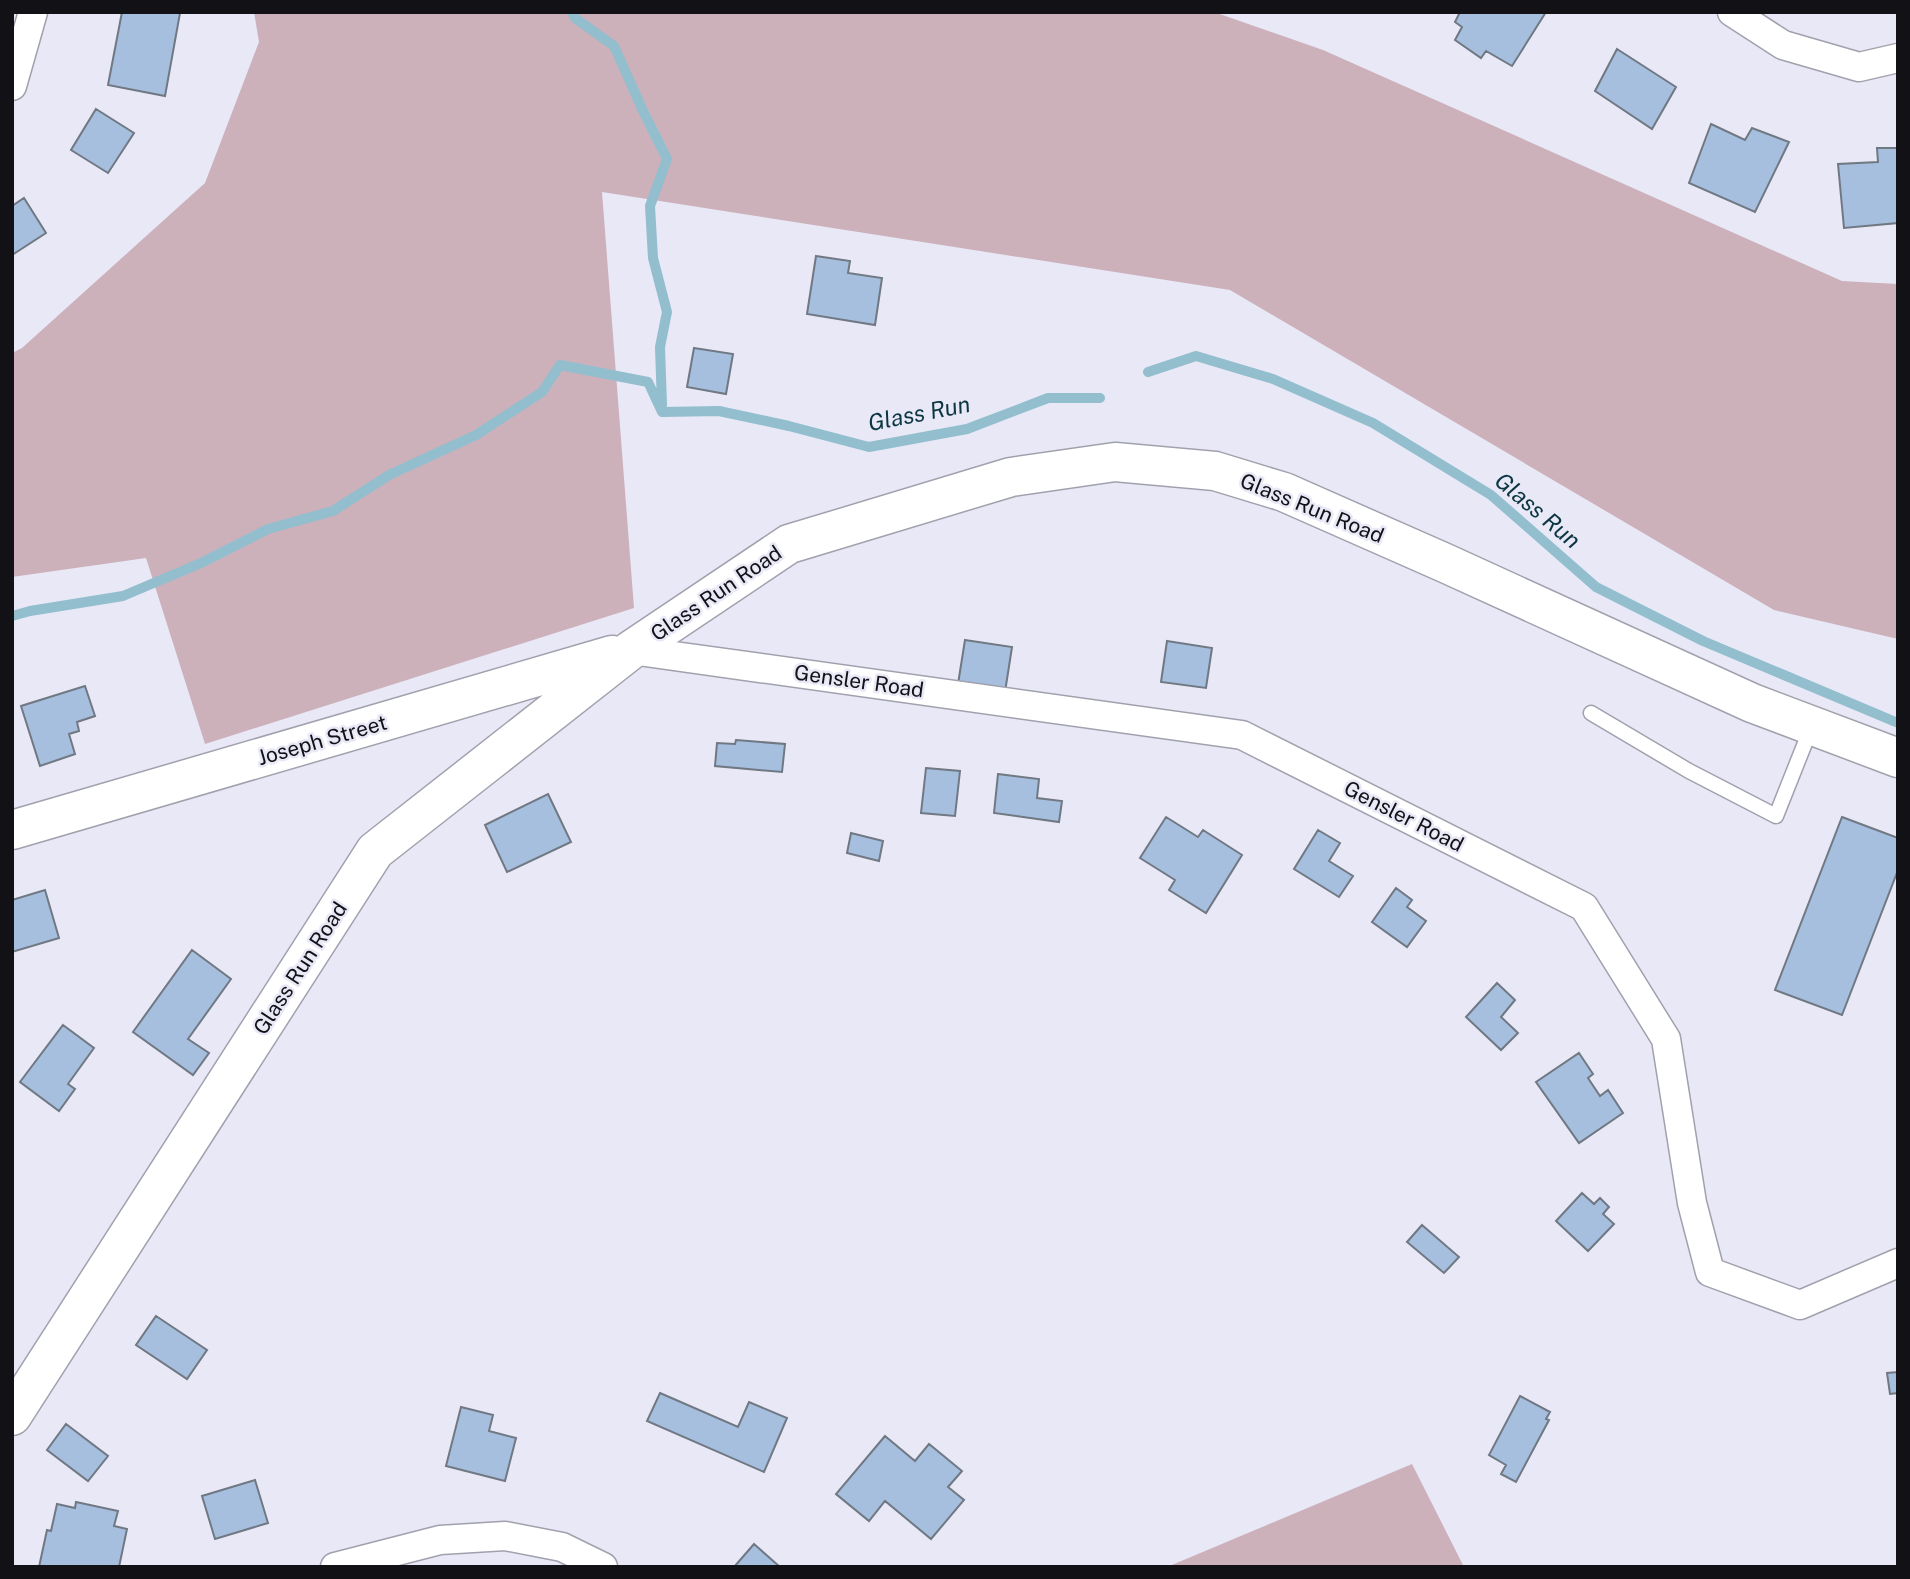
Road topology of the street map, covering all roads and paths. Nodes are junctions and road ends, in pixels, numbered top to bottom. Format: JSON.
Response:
{"nodes":[{"id":1,"x":33,"y":12,"type":"edge"},
{"id":2,"x":1731,"y":12,"type":"edge"},
{"id":3,"x":1898,"y":58,"type":"edge"},
{"id":4,"x":12,"y":86,"type":"edge"},
{"id":5,"x":631,"y":650,"type":"junction"},
{"id":6,"x":1591,"y":712,"type":"dead end"},
{"id":7,"x":1812,"y":726,"type":"junction"},
{"id":8,"x":1898,"y":758,"type":"edge"},
{"id":9,"x":12,"y":830,"type":"edge"},
{"id":10,"x":1898,"y":1263,"type":"edge"},
{"id":11,"x":12,"y":1416,"type":"edge"},
{"id":12,"x":335,"y":1567,"type":"edge"},
{"id":13,"x":603,"y":1567,"type":"edge"}],
"edges":[{"from":1,"to":4,"type":"street"},
{"from":2,"to":3,"type":"street"},
{"from":5,"to":7,"type":"main road","name":"Glass Run Road"},
{"from":5,"to":9,"type":"main road","name":"Joseph Street"},
{"from":5,"to":10,"type":"street","name":"Gensler Road"},
{"from":5,"to":11,"type":"main road","name":"Glass Run Road"},
{"from":6,"to":7,"type":"lane"},
{"from":7,"to":8,"type":"main road","name":"Glass Run Road"},
{"from":12,"to":13,"type":"street"}]}
